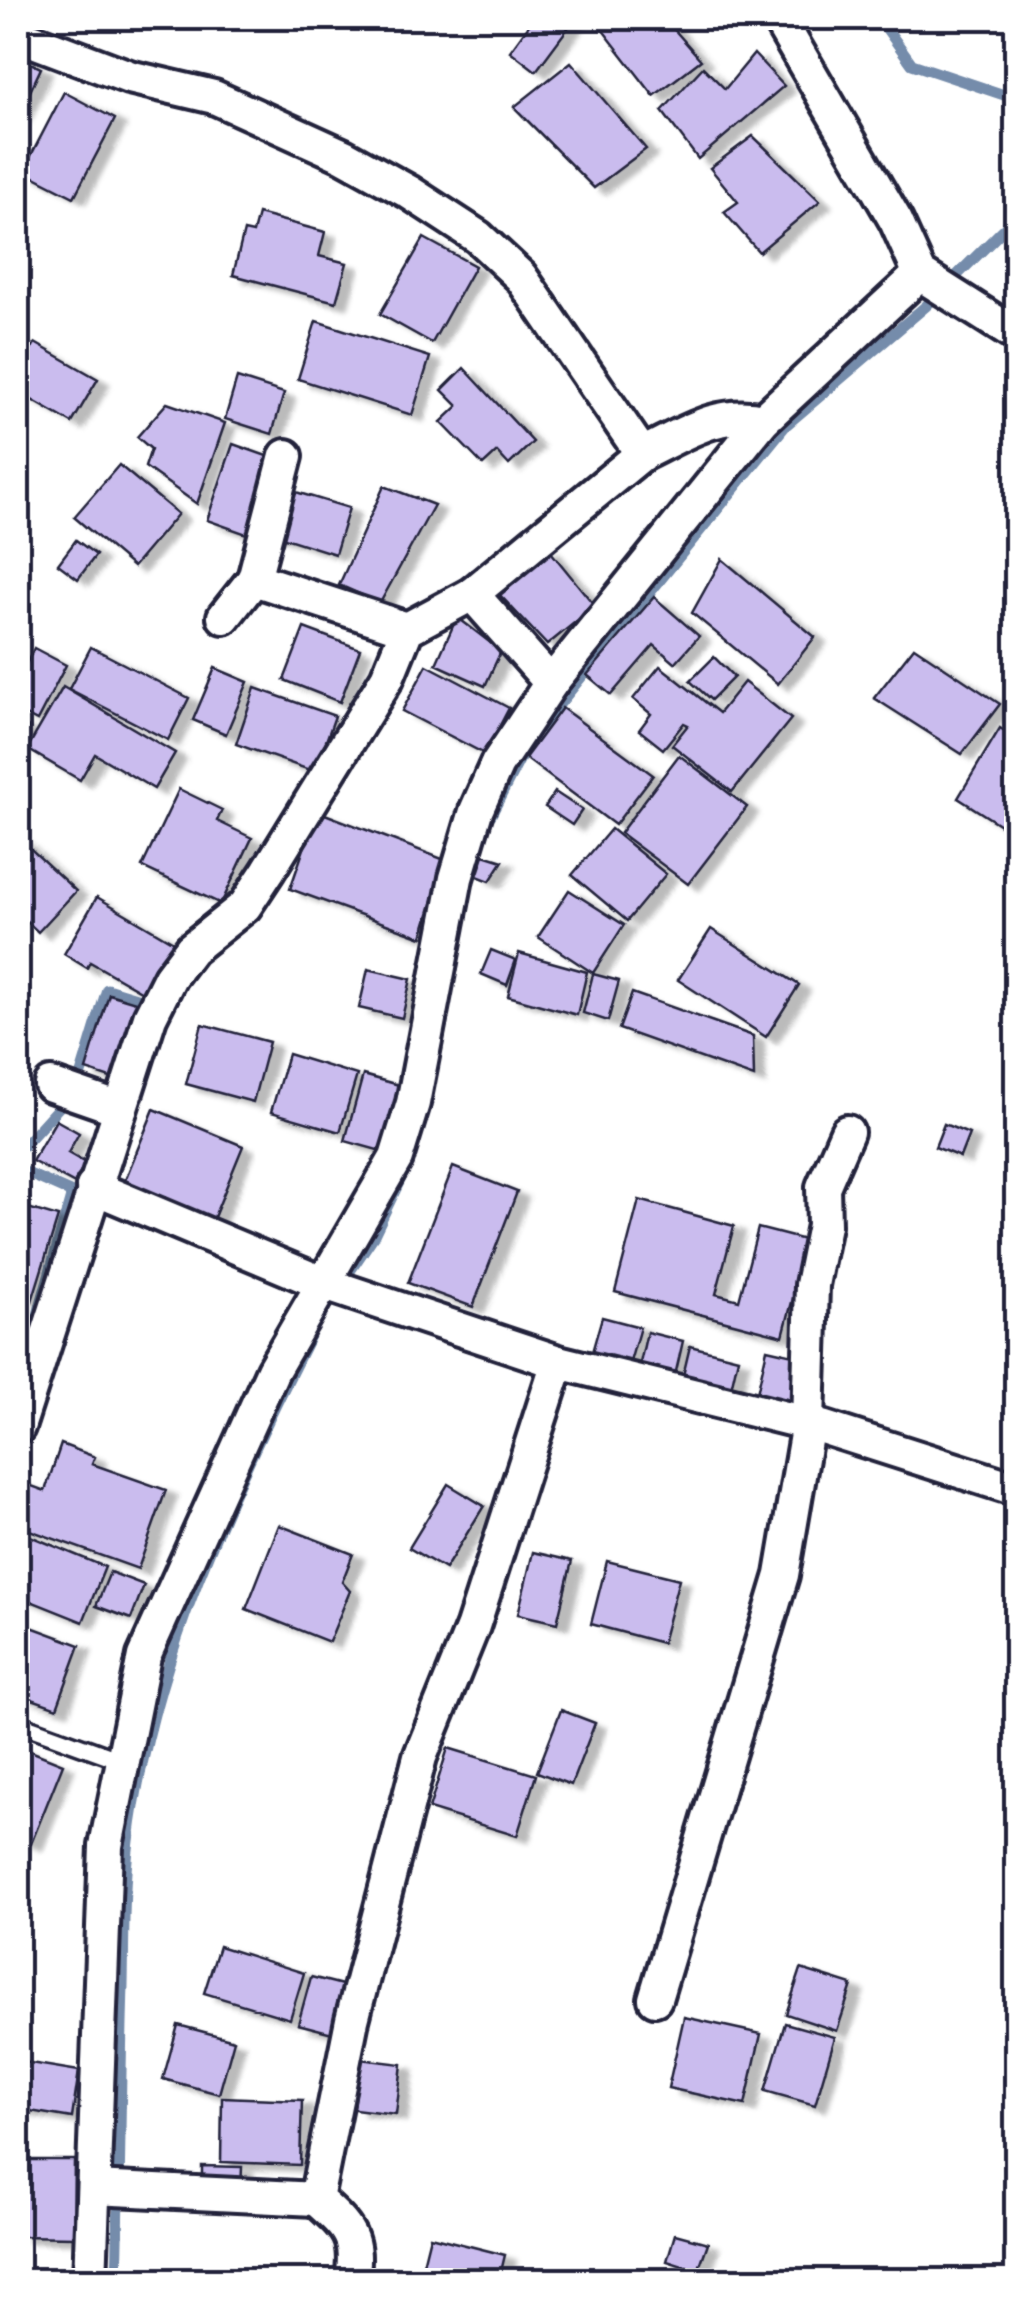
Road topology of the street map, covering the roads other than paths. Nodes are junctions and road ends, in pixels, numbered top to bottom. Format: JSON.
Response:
{"nodes":[{"id":1,"x":778,"y":18,"type":"edge"},
{"id":2,"x":18,"y":35,"type":"edge"},
{"id":3,"x":920,"y":274,"type":"junction"},
{"id":4,"x":1016,"y":335,"type":"edge"},
{"id":5,"x":763,"y":420,"type":"junction"},
{"id":6,"x":642,"y":454,"type":"junction"},
{"id":7,"x":286,"y":456,"type":"dead end"},
{"id":8,"x":254,"y":580,"type":"junction"},
{"id":9,"x":472,"y":594,"type":"junction"},
{"id":10,"x":224,"y":617,"type":"dead end"},
{"id":11,"x":407,"y":630,"type":"junction"},
{"id":12,"x":551,"y":684,"type":"junction"},
{"id":13,"x":51,"y":1085,"type":"dead end"},
{"id":14,"x":120,"y":1109,"type":"junction"},
{"id":15,"x":847,"y":1132,"type":"dead end"},
{"id":16,"x":93,"y":1187,"type":"junction"},
{"id":17,"x":322,"y":1283,"type":"junction"},
{"id":18,"x":558,"y":1362,"type":"junction"},
{"id":19,"x":808,"y":1423,"type":"junction"},
{"id":20,"x":18,"y":1427,"type":"edge"},
{"id":21,"x":1016,"y":1490,"type":"edge"},
{"id":22,"x":18,"y":1723,"type":"edge"},
{"id":23,"x":120,"y":1760,"type":"junction"},
{"id":24,"x":655,"y":1999,"type":"dead end"},
{"id":25,"x":94,"y":2188,"type":"junction"},
{"id":26,"x":316,"y":2199,"type":"junction"},
{"id":27,"x":90,"y":2280,"type":"edge"},
{"id":28,"x":352,"y":2280,"type":"edge"}],
"edges":[{"from":1,"to":3,"type":"street"},
{"from":2,"to":6,"type":"street"},
{"from":3,"to":4,"type":"street"},
{"from":3,"to":5,"type":"street"},
{"from":5,"to":6,"type":"street"},
{"from":5,"to":12,"type":"street"},
{"from":6,"to":9,"type":"street"},
{"from":7,"to":8,"type":"street"},
{"from":8,"to":10,"type":"street"},
{"from":8,"to":11,"type":"street"},
{"from":9,"to":11,"type":"street"},
{"from":9,"to":12,"type":"street"},
{"from":11,"to":14,"type":"street"},
{"from":12,"to":17,"type":"street"},
{"from":13,"to":14,"type":"street"},
{"from":14,"to":16,"type":"street"},
{"from":15,"to":19,"type":"street"},
{"from":16,"to":17,"type":"street"},
{"from":16,"to":20,"type":"street"},
{"from":17,"to":18,"type":"street"},
{"from":17,"to":23,"type":"street"},
{"from":18,"to":19,"type":"street"},
{"from":18,"to":26,"type":"street"},
{"from":19,"to":21,"type":"street"},
{"from":19,"to":24,"type":"street"},
{"from":22,"to":23,"type":"lane"},
{"from":23,"to":25,"type":"street"},
{"from":25,"to":26,"type":"street"},
{"from":25,"to":27,"type":"street"},
{"from":26,"to":28,"type":"street"}]}
